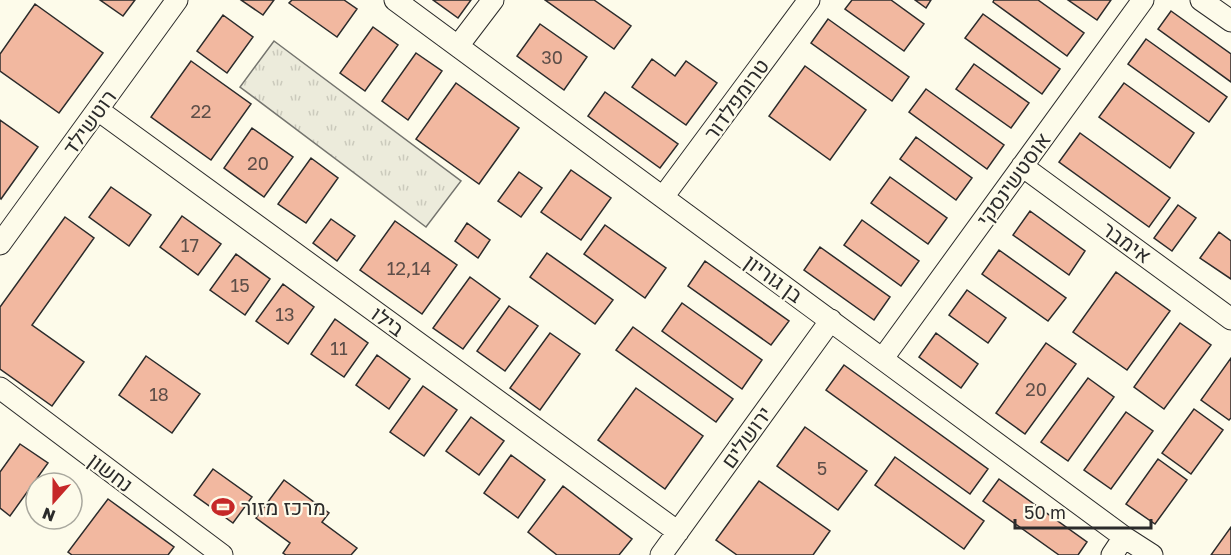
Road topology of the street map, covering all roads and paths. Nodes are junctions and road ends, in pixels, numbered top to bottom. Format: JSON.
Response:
{"nodes":[{"id":1,"x":177,"y":0,"type":"edge"},
{"id":2,"x":395,"y":0,"type":"edge"},
{"id":3,"x":493,"y":0,"type":"edge"},
{"id":4,"x":809,"y":0,"type":"edge"},
{"id":5,"x":1143,"y":0,"type":"edge"},
{"id":6,"x":1201,"y":0,"type":"edge"},
{"id":7,"x":1231,"y":21,"type":"edge"},
{"id":8,"x":458,"y":46,"type":"junction"},
{"id":9,"x":98,"y":110,"type":"junction"},
{"id":10,"x":1022,"y":166,"type":"junction"},
{"id":11,"x":663,"y":197,"type":"junction"},
{"id":12,"x":0,"y":244,"type":"edge"},
{"id":13,"x":1231,"y":319,"type":"edge"},
{"id":14,"x":831,"y":320,"type":"junction"},
{"id":15,"x":883,"y":358,"type":"junction"},
{"id":16,"x":0,"y":388,"type":"edge"},
{"id":17,"x":678,"y":532,"type":"junction"},
{"id":18,"x":1125,"y":537,"type":"junction"},
{"id":19,"x":222,"y":555,"type":"edge"},
{"id":20,"x":661,"y":555,"type":"edge"},
{"id":21,"x":1112,"y":555,"type":"edge"},
{"id":22,"x":1152,"y":555,"type":"edge"}],
"edges":[{"from":1,"to":9,"type":"street","name":"רוטשילד"},
{"from":2,"to":8,"type":"street","name":"בן גוריון"},
{"from":3,"to":8,"type":"street"},
{"from":4,"to":11,"type":"street","name":"טרומפלדור"},
{"from":5,"to":10,"type":"street","name":"אוסטשינסקי"},
{"from":6,"to":7,"type":"street"},
{"from":8,"to":11,"type":"street","name":"בן גוריון"},
{"from":9,"to":12,"type":"street","name":"רוטשילד"},
{"from":9,"to":17,"type":"street","name":"בילו"},
{"from":10,"to":13,"type":"street","name":"אימבר"},
{"from":10,"to":15,"type":"street","name":"אוסטשינסקי"},
{"from":11,"to":14,"type":"street","name":"בן גוריון"},
{"from":14,"to":15,"type":"street","name":"בן גוריון"},
{"from":14,"to":17,"type":"street","name":"ירושלים"},
{"from":15,"to":18,"type":"street","name":"בן גוריון"},
{"from":16,"to":19,"type":"street","name":"נחשון"},
{"from":17,"to":20,"type":"street","name":"ירושלים"},
{"from":18,"to":21,"type":"street"},
{"from":18,"to":22,"type":"street","name":"בן גוריון"}]}
